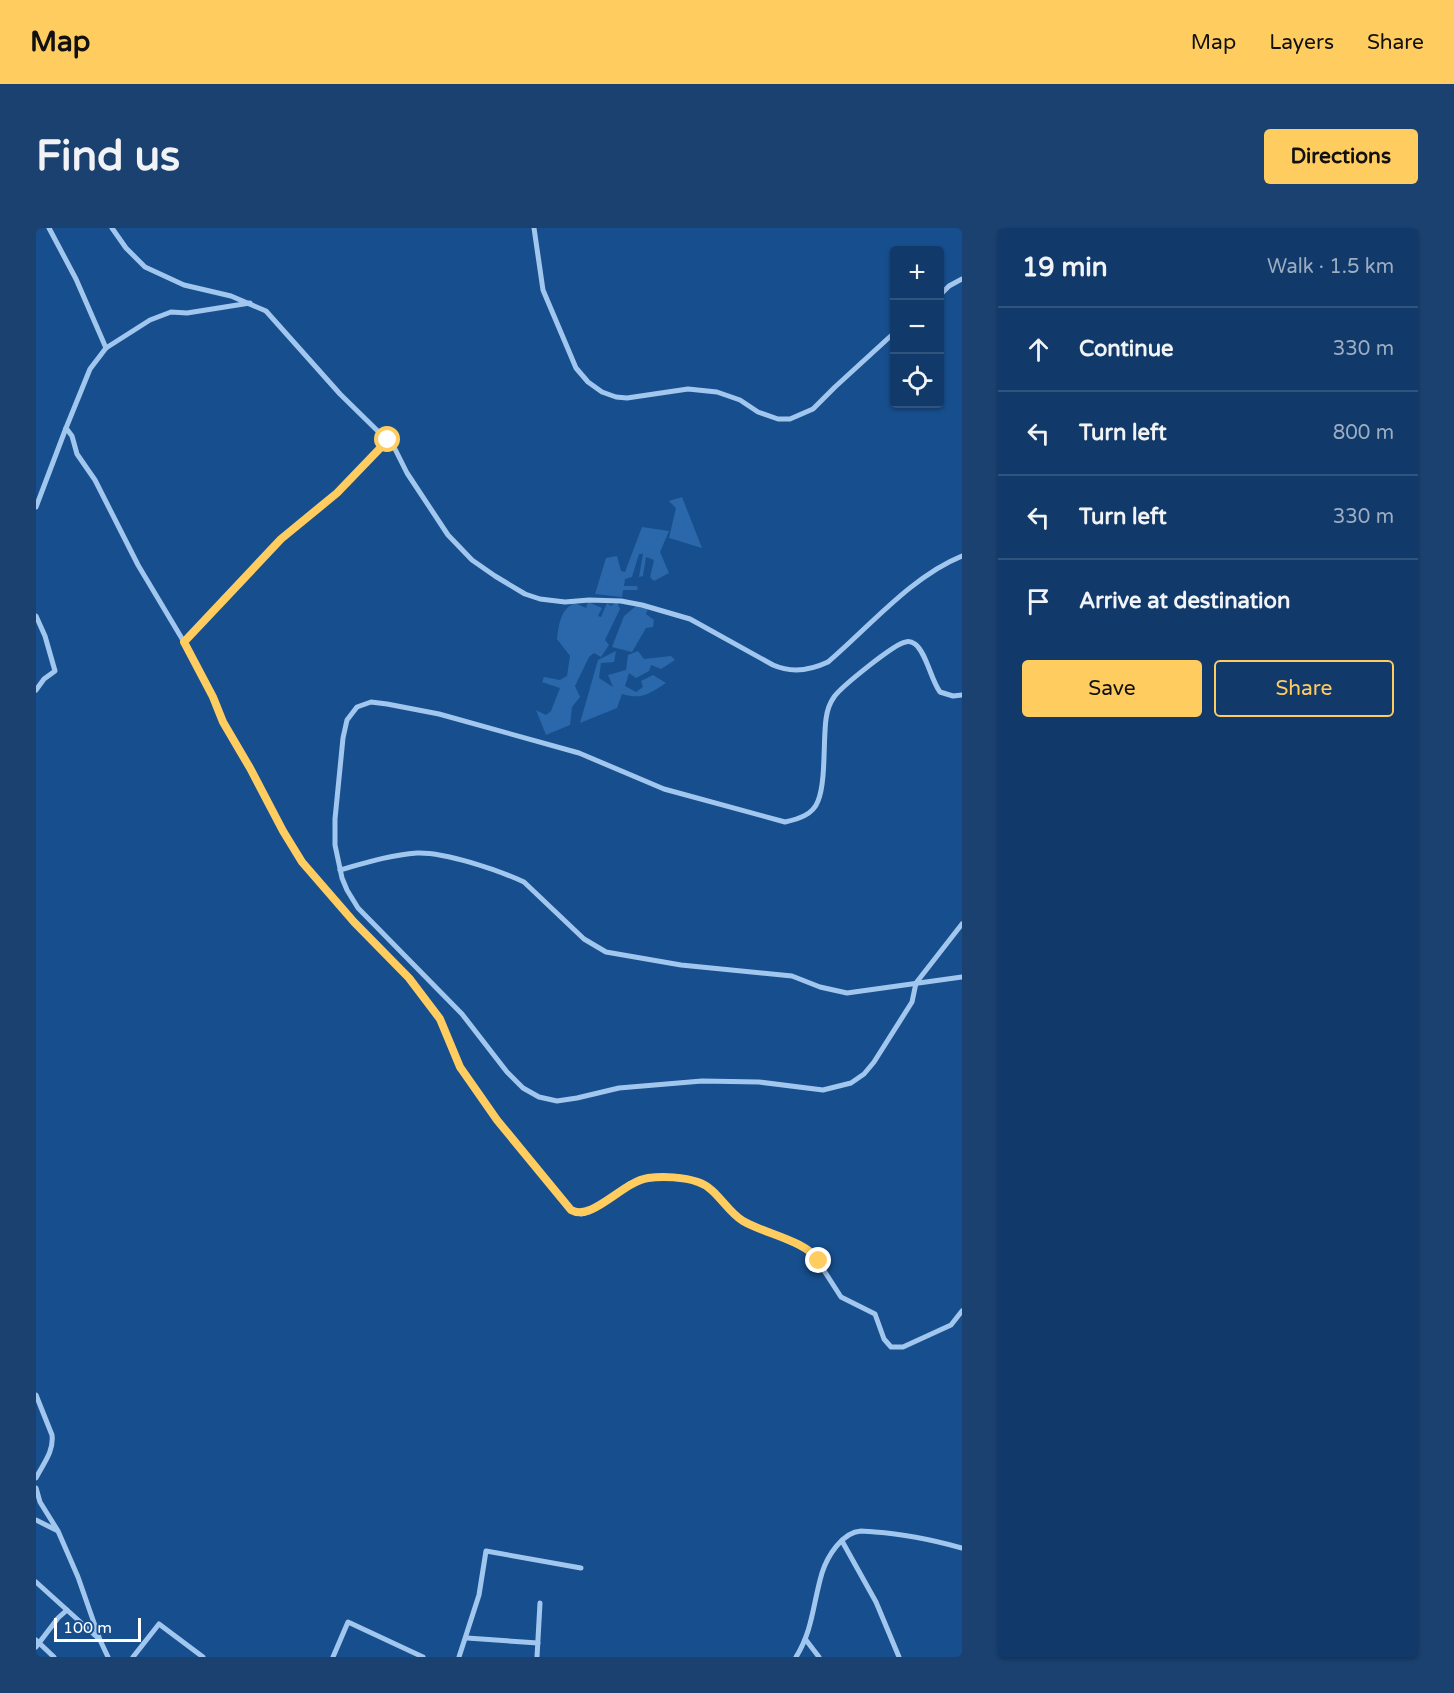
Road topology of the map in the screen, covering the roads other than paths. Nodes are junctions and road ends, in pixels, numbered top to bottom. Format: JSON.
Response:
{"nodes":[{"id":1,"x":49,"y":228,"type":"edge"},
{"id":2,"x":112,"y":228,"type":"edge"},
{"id":3,"x":534,"y":228,"type":"edge"},
{"id":4,"x":962,"y":279,"type":"edge"},
{"id":5,"x":944,"y":291,"type":"edge"},
{"id":6,"x":250,"y":303,"type":"junction"},
{"id":7,"x":890,"y":337,"type":"edge"},
{"id":8,"x":106,"y":348,"type":"junction"},
{"id":9,"x":66,"y":428,"type":"junction"},
{"id":10,"x":388,"y":440,"type":"junction"},
{"id":11,"x":36,"y":507,"type":"edge"},
{"id":12,"x":962,"y":556,"type":"edge"},
{"id":13,"x":36,"y":616,"type":"edge"},
{"id":14,"x":184,"y":642,"type":"junction"},
{"id":15,"x":36,"y":690,"type":"edge"},
{"id":16,"x":962,"y":695,"type":"edge"},
{"id":17,"x":340,"y":870,"type":"junction"},
{"id":18,"x":962,"y":924,"type":"edge"},
{"id":19,"x":962,"y":977,"type":"edge"},
{"id":20,"x":916,"y":983,"type":"junction"},
{"id":21,"x":962,"y":1311,"type":"edge"},
{"id":22,"x":36,"y":1395,"type":"edge"},
{"id":23,"x":36,"y":1478,"type":"edge"},
{"id":24,"x":36,"y":1488,"type":"edge"},
{"id":25,"x":36,"y":1520,"type":"edge"},
{"id":26,"x":58,"y":1531,"type":"junction"},
{"id":27,"x":842,"y":1541,"type":"junction"},
{"id":28,"x":962,"y":1548,"type":"edge"},
{"id":29,"x":581,"y":1568,"type":"dead end"},
{"id":30,"x":36,"y":1582,"type":"edge"},
{"id":31,"x":540,"y":1603,"type":"dead end"},
{"id":32,"x":67,"y":1610,"type":"junction"},
{"id":33,"x":466,"y":1638,"type":"junction"},
{"id":34,"x":100,"y":1640,"type":"junction"},
{"id":35,"x":806,"y":1640,"type":"junction"},
{"id":36,"x":37,"y":1643,"type":"edge"},
{"id":37,"x":538,"y":1643,"type":"junction"},
{"id":38,"x":54,"y":1657,"type":"edge"},
{"id":39,"x":108,"y":1657,"type":"edge"},
{"id":40,"x":133,"y":1657,"type":"edge"},
{"id":41,"x":203,"y":1657,"type":"edge"},
{"id":42,"x":333,"y":1657,"type":"edge"},
{"id":43,"x":423,"y":1657,"type":"edge"},
{"id":44,"x":459,"y":1657,"type":"edge"},
{"id":45,"x":537,"y":1657,"type":"edge"},
{"id":46,"x":796,"y":1657,"type":"edge"},
{"id":47,"x":819,"y":1657,"type":"edge"},
{"id":48,"x":899,"y":1657,"type":"edge"}],
"edges":[{"from":1,"to":8,"type":"street"},
{"from":2,"to":6,"type":"street"},
{"from":3,"to":7,"type":"street"},
{"from":4,"to":5,"type":"street"},
{"from":6,"to":8,"type":"street"},
{"from":6,"to":10,"type":"street"},
{"from":8,"to":9,"type":"street"},
{"from":9,"to":11,"type":"street"},
{"from":9,"to":14,"type":"street"},
{"from":10,"to":12,"type":"street"},
{"from":10,"to":14,"type":"street"},
{"from":13,"to":15,"type":"street"},
{"from":14,"to":21,"type":"street"},
{"from":16,"to":17,"type":"street"},
{"from":17,"to":20,"type":"street"},
{"from":17,"to":20,"type":"street"},
{"from":18,"to":20,"type":"street"},
{"from":19,"to":20,"type":"street"},
{"from":22,"to":23,"type":"street"},
{"from":24,"to":26,"type":"street"},
{"from":25,"to":26,"type":"street"},
{"from":26,"to":34,"type":"street"},
{"from":27,"to":28,"type":"street"},
{"from":27,"to":35,"type":"street"},
{"from":27,"to":48,"type":"street"},
{"from":29,"to":33,"type":"street"},
{"from":30,"to":32,"type":"street"},
{"from":31,"to":37,"type":"street"},
{"from":32,"to":34,"type":"street"},
{"from":32,"to":36,"type":"street"},
{"from":33,"to":37,"type":"street"},
{"from":33,"to":44,"type":"street"},
{"from":34,"to":39,"type":"street"},
{"from":35,"to":46,"type":"street"},
{"from":35,"to":47,"type":"street"},
{"from":36,"to":38,"type":"street"},
{"from":37,"to":45,"type":"street"},
{"from":40,"to":41,"type":"street"},
{"from":42,"to":43,"type":"street"}]}
